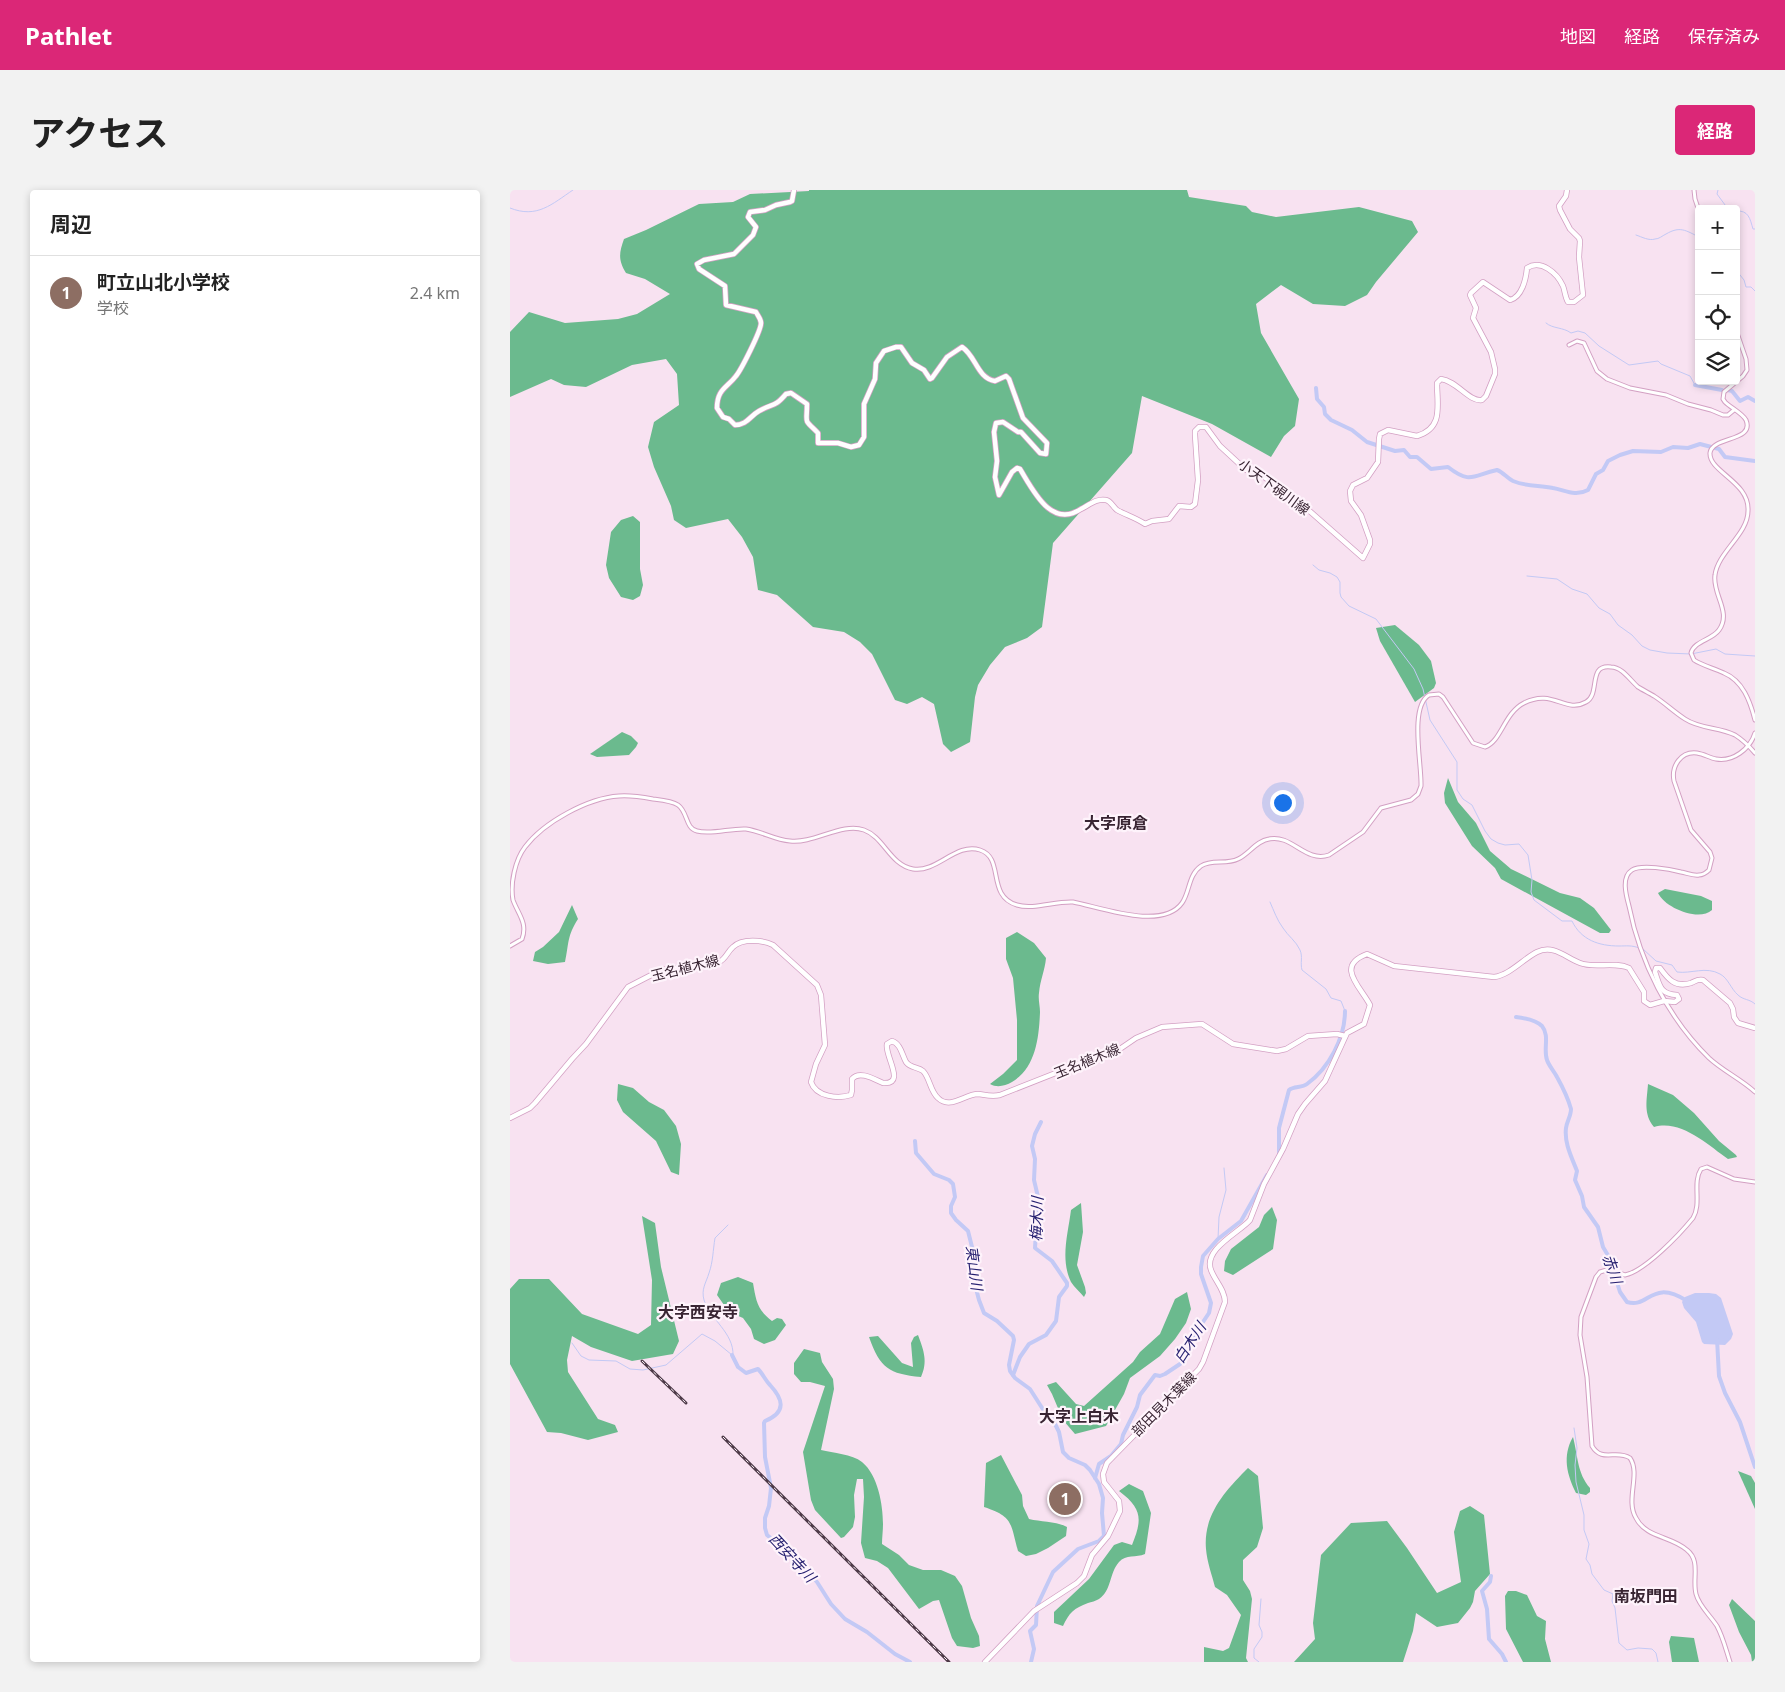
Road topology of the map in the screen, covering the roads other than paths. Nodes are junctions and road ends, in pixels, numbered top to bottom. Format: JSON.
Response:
{"nodes":[{"id":1,"x":794,"y":190,"type":"edge"},
{"id":2,"x":1567,"y":190,"type":"edge"},
{"id":3,"x":1694,"y":190,"type":"edge"},
{"id":4,"x":1698,"y":205,"type":"edge"},
{"id":5,"x":1739,"y":340,"type":"edge"},
{"id":6,"x":1569,"y":345,"type":"dead end"},
{"id":7,"x":1734,"y":410,"type":"junction"},
{"id":8,"x":1755,"y":720,"type":"edge"},
{"id":9,"x":1755,"y":733,"type":"edge"},
{"id":10,"x":1749,"y":746,"type":"junction"},
{"id":11,"x":1755,"y":753,"type":"edge"},
{"id":12,"x":510,"y":946,"type":"edge"},
{"id":13,"x":1664,"y":1001,"type":"junction"},
{"id":14,"x":1755,"y":1028,"type":"edge"},
{"id":15,"x":1342,"y":1035,"type":"junction"},
{"id":16,"x":1755,"y":1092,"type":"edge"},
{"id":17,"x":510,"y":1118,"type":"edge"},
{"id":18,"x":1755,"y":1182,"type":"edge"},
{"id":19,"x":985,"y":1662,"type":"edge"},
{"id":20,"x":1730,"y":1662,"type":"edge"}],
"edges":[{"from":1,"to":2,"type":"main road","name":"小天下硯川線"},
{"from":3,"to":4,"type":"street"},
{"from":5,"to":7,"type":"street"},
{"from":6,"to":7,"type":"street"},
{"from":7,"to":8,"type":"street"},
{"from":9,"to":10,"type":"street"},
{"from":10,"to":11,"type":"street"},
{"from":10,"to":12,"type":"street"},
{"from":10,"to":13,"type":"street"},
{"from":13,"to":14,"type":"main road"},
{"from":13,"to":15,"type":"main road"},
{"from":13,"to":16,"type":"street"},
{"from":15,"to":17,"type":"main road","name":"玉名植木線"},
{"from":15,"to":19,"type":"main road","name":"部田見木葉線"},
{"from":18,"to":20,"type":"street"}]}
